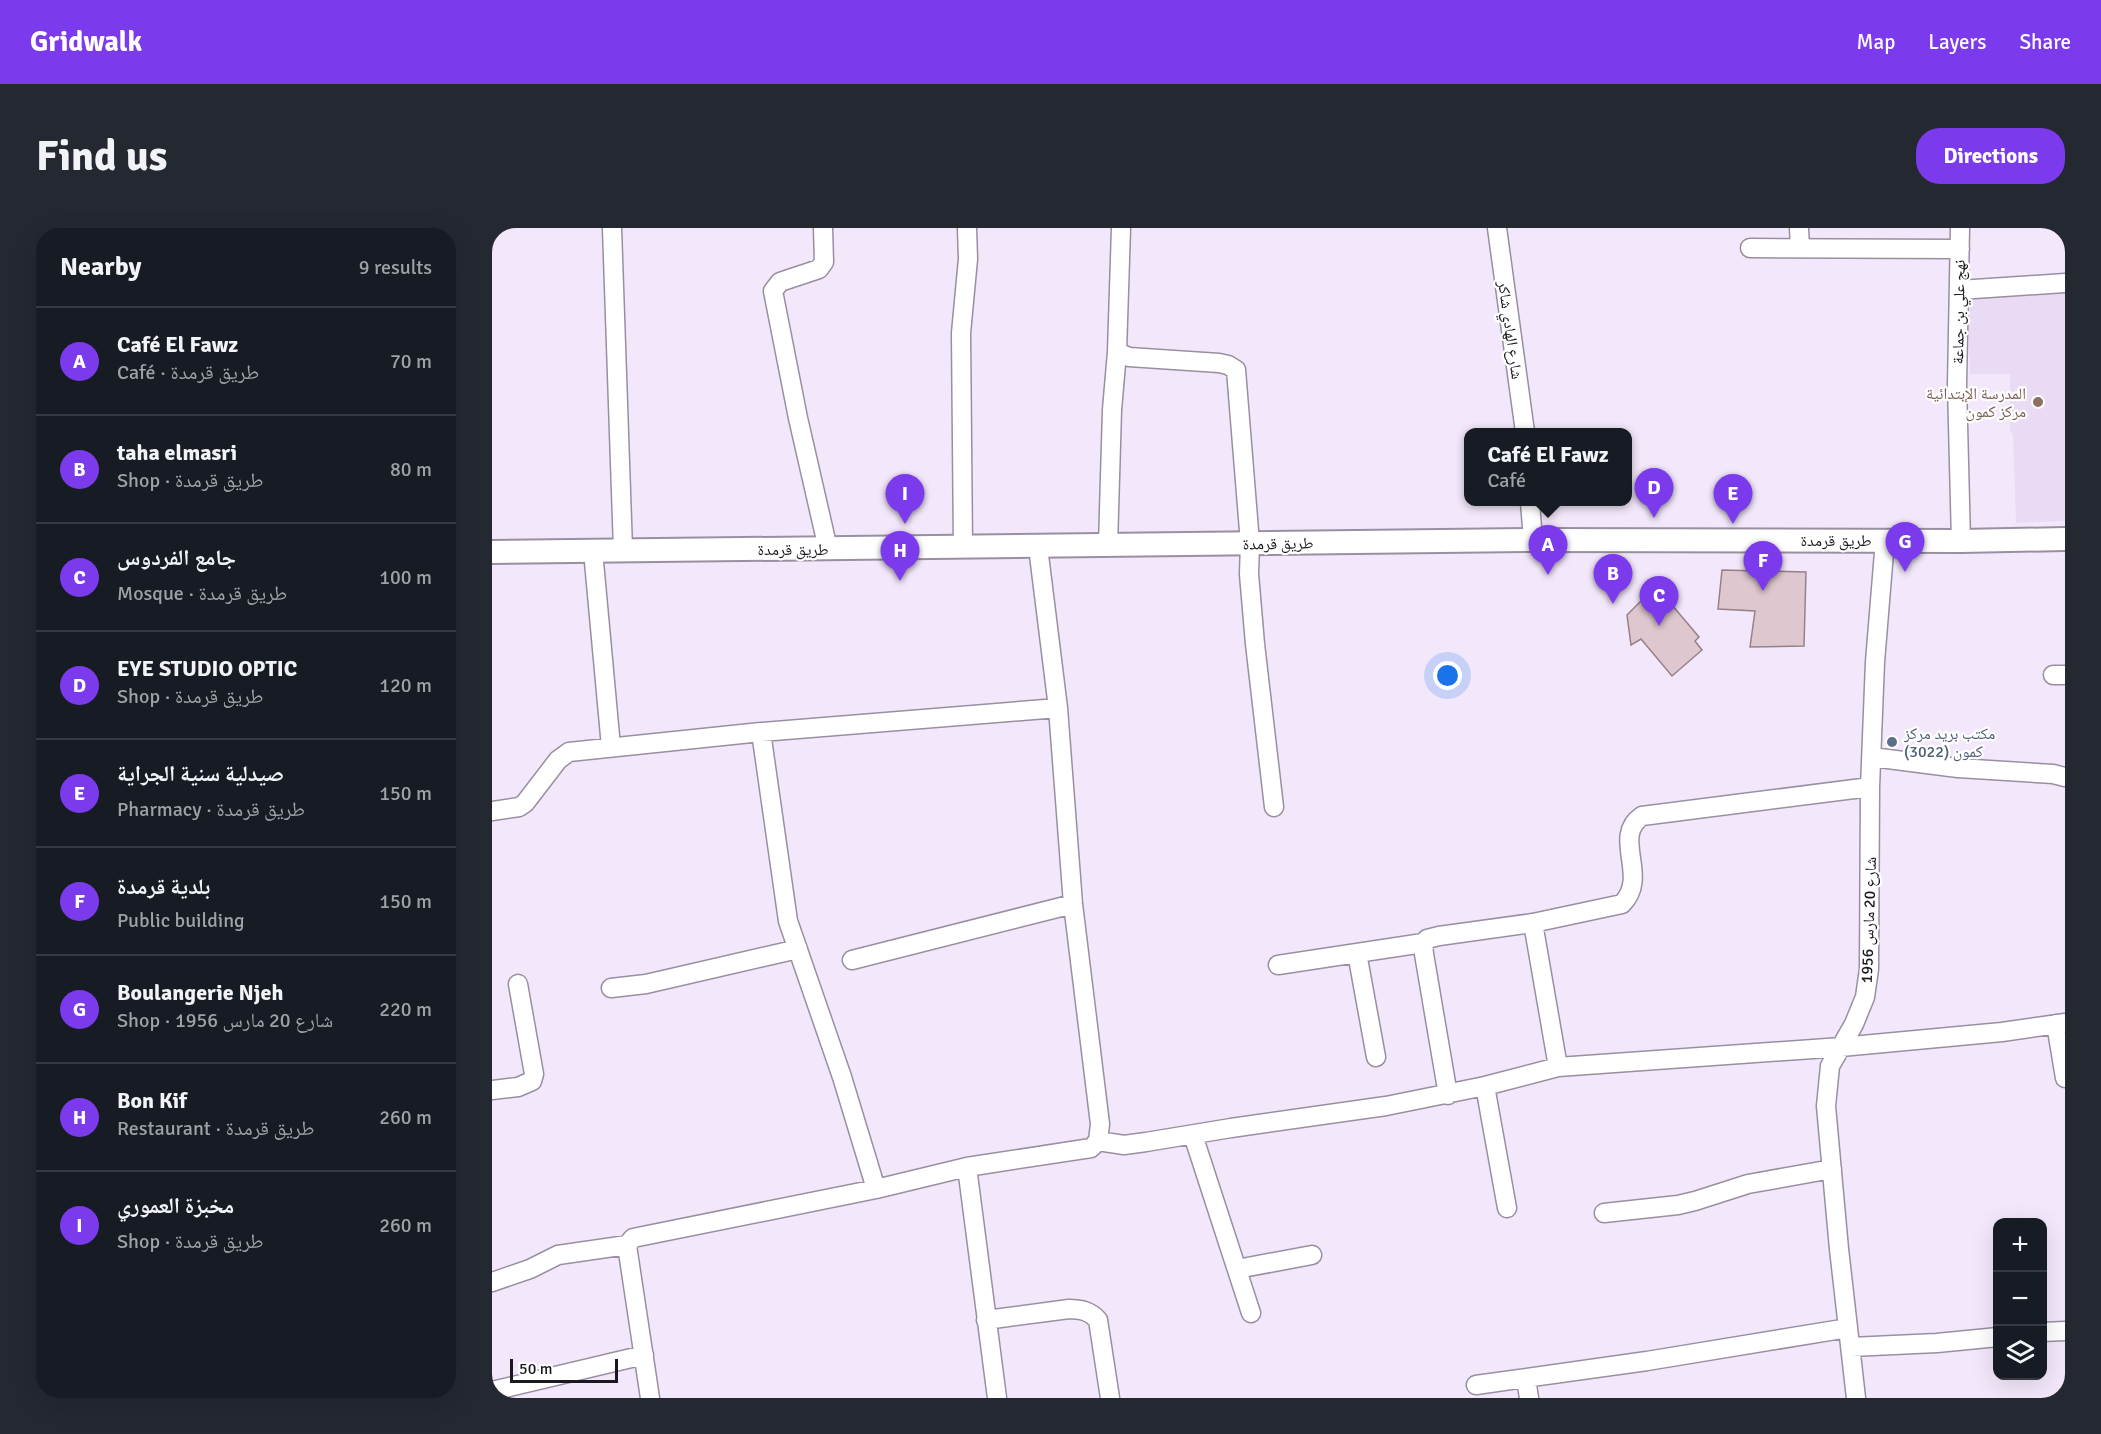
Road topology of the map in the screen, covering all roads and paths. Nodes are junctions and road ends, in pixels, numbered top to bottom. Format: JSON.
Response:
{"nodes":[{"id":1,"x":612,"y":228,"type":"edge"},
{"id":2,"x":823,"y":228,"type":"edge"},
{"id":3,"x":967,"y":228,"type":"edge"},
{"id":4,"x":1121,"y":228,"type":"edge"},
{"id":5,"x":1497,"y":228,"type":"edge"},
{"id":6,"x":1799,"y":228,"type":"edge"},
{"id":7,"x":1960,"y":228,"type":"edge"},
{"id":8,"x":1750,"y":248,"type":"dead end"},
{"id":9,"x":1800,"y":248,"type":"junction"},
{"id":10,"x":1960,"y":249,"type":"junction"},
{"id":11,"x":2065,"y":283,"type":"edge"},
{"id":12,"x":1959,"y":290,"type":"junction"},
{"id":13,"x":1117,"y":352,"type":"junction"},
{"id":14,"x":1524,"y":428,"type":"edge"},
{"id":15,"x":1530,"y":506,"type":"edge"},
{"id":16,"x":2065,"y":539,"type":"edge"},
{"id":17,"x":1533,"y":540,"type":"junction"},
{"id":18,"x":1885,"y":540,"type":"junction"},
{"id":19,"x":1961,"y":541,"type":"junction"},
{"id":20,"x":1250,"y":543,"type":"junction"},
{"id":21,"x":1108,"y":545,"type":"junction"},
{"id":22,"x":1038,"y":547,"type":"junction"},
{"id":23,"x":963,"y":548,"type":"junction"},
{"id":24,"x":828,"y":549,"type":"junction"},
{"id":25,"x":623,"y":550,"type":"junction"},
{"id":26,"x":593,"y":551,"type":"junction"},
{"id":27,"x":492,"y":552,"type":"edge"},
{"id":28,"x":1058,"y":708,"type":"junction"},
{"id":29,"x":761,"y":732,"type":"junction"},
{"id":30,"x":611,"y":747,"type":"junction"},
{"id":31,"x":1872,"y":757,"type":"junction"},
{"id":32,"x":2065,"y":777,"type":"edge"},
{"id":33,"x":1870,"y":787,"type":"junction"},
{"id":34,"x":1274,"y":807,"type":"dead end"},
{"id":35,"x":492,"y":811,"type":"edge"},
{"id":36,"x":1073,"y":904,"type":"junction"},
{"id":37,"x":1533,"y":923,"type":"junction"},
{"id":38,"x":1423,"y":943,"type":"junction"},
{"id":39,"x":798,"y":948,"type":"junction"},
{"id":40,"x":1357,"y":953,"type":"junction"},
{"id":41,"x":852,"y":960,"type":"dead end"},
{"id":42,"x":1278,"y":965,"type":"dead end"},
{"id":43,"x":518,"y":984,"type":"dead end"},
{"id":44,"x":611,"y":988,"type":"dead end"},
{"id":45,"x":2060,"y":1024,"type":"edge"},
{"id":46,"x":1841,"y":1047,"type":"junction"},
{"id":47,"x":1376,"y":1057,"type":"dead end"},
{"id":48,"x":1558,"y":1067,"type":"junction"},
{"id":49,"x":2065,"y":1078,"type":"edge"},
{"id":50,"x":1485,"y":1086,"type":"junction"},
{"id":51,"x":492,"y":1090,"type":"edge"},
{"id":52,"x":1448,"y":1095,"type":"junction"},
{"id":53,"x":1192,"y":1135,"type":"junction"},
{"id":54,"x":1098,"y":1141,"type":"junction"},
{"id":55,"x":967,"y":1167,"type":"junction"},
{"id":56,"x":1832,"y":1169,"type":"junction"},
{"id":57,"x":876,"y":1189,"type":"junction"},
{"id":58,"x":1507,"y":1208,"type":"dead end"},
{"id":59,"x":1604,"y":1213,"type":"dead end"},
{"id":60,"x":627,"y":1245,"type":"junction"},
{"id":61,"x":1312,"y":1255,"type":"dead end"},
{"id":62,"x":1237,"y":1269,"type":"junction"},
{"id":63,"x":492,"y":1282,"type":"edge"},
{"id":64,"x":1251,"y":1313,"type":"dead end"},
{"id":65,"x":986,"y":1320,"type":"junction"},
{"id":66,"x":1848,"y":1328,"type":"junction"},
{"id":67,"x":2065,"y":1331,"type":"edge"},
{"id":68,"x":2047,"y":1332,"type":"edge"},
{"id":69,"x":1993,"y":1337,"type":"edge"},
{"id":70,"x":1851,"y":1347,"type":"junction"},
{"id":71,"x":644,"y":1355,"type":"junction"},
{"id":72,"x":1526,"y":1379,"type":"junction"},
{"id":73,"x":1476,"y":1385,"type":"dead end"},
{"id":74,"x":492,"y":1391,"type":"edge"},
{"id":75,"x":650,"y":1398,"type":"edge"},
{"id":76,"x":997,"y":1398,"type":"edge"},
{"id":77,"x":1110,"y":1398,"type":"edge"},
{"id":78,"x":1529,"y":1398,"type":"edge"},
{"id":79,"x":1856,"y":1398,"type":"edge"}],
"edges":[{"from":1,"to":25,"type":"street"},
{"from":2,"to":24,"type":"street"},
{"from":3,"to":23,"type":"street"},
{"from":4,"to":13,"type":"street"},
{"from":5,"to":14,"type":"street","name":"شارع الهادي شاكر"},
{"from":6,"to":9,"type":"street"},
{"from":7,"to":10,"type":"street","name":"نهج علي بن جماعة"},
{"from":8,"to":9,"type":"street"},
{"from":9,"to":10,"type":"street"},
{"from":10,"to":12,"type":"street","name":"نهج علي بن جماعة"},
{"from":11,"to":12,"type":"street"},
{"from":12,"to":19,"type":"street","name":"نهج علي بن جماعة"},
{"from":13,"to":20,"type":"street"},
{"from":13,"to":21,"type":"street"},
{"from":15,"to":17,"type":"street"},
{"from":16,"to":19,"type":"main road","name":"طريق قرمدة"},
{"from":17,"to":18,"type":"main road","name":"طريق قرمدة"},
{"from":17,"to":20,"type":"main road","name":"طريق قرمدة"},
{"from":18,"to":19,"type":"main road","name":"طريق قرمدة"},
{"from":18,"to":31,"type":"street","name":"شارع 20 مارس 1956"},
{"from":20,"to":21,"type":"main road","name":"طريق قرمدة"},
{"from":20,"to":34,"type":"street"},
{"from":21,"to":22,"type":"main road","name":"طريق قرمدة"},
{"from":22,"to":23,"type":"main road","name":"طريق قرمدة"},
{"from":22,"to":28,"type":"street"},
{"from":23,"to":24,"type":"main road","name":"طريق قرمدة"},
{"from":24,"to":25,"type":"main road","name":"طريق قرمدة"},
{"from":25,"to":26,"type":"main road","name":"طريق قرمدة"},
{"from":26,"to":27,"type":"main road","name":"طريق قرمدة"},
{"from":26,"to":30,"type":"street"},
{"from":28,"to":29,"type":"street"},
{"from":28,"to":36,"type":"street"},
{"from":29,"to":30,"type":"street"},
{"from":29,"to":39,"type":"street"},
{"from":30,"to":35,"type":"street"},
{"from":31,"to":32,"type":"street"},
{"from":31,"to":33,"type":"street","name":"شارع 20 مارس 1956"},
{"from":33,"to":37,"type":"street"},
{"from":33,"to":46,"type":"street","name":"شارع 20 مارس 1956"},
{"from":36,"to":41,"type":"street"},
{"from":36,"to":54,"type":"street"},
{"from":37,"to":38,"type":"street"},
{"from":37,"to":48,"type":"street"},
{"from":38,"to":40,"type":"street"},
{"from":38,"to":52,"type":"street"},
{"from":39,"to":44,"type":"street"},
{"from":39,"to":57,"type":"street"},
{"from":40,"to":42,"type":"street"},
{"from":40,"to":47,"type":"street"},
{"from":43,"to":51,"type":"street"},
{"from":45,"to":46,"type":"street"},
{"from":45,"to":49,"type":"street"},
{"from":46,"to":48,"type":"street"},
{"from":46,"to":56,"type":"street","name":"شارع 20 مارس 1956"},
{"from":48,"to":50,"type":"street"},
{"from":50,"to":52,"type":"street"},
{"from":50,"to":58,"type":"street"},
{"from":52,"to":53,"type":"street"},
{"from":53,"to":54,"type":"street"},
{"from":53,"to":62,"type":"street"},
{"from":54,"to":55,"type":"street"},
{"from":55,"to":57,"type":"street"},
{"from":55,"to":65,"type":"street"},
{"from":56,"to":59,"type":"street"},
{"from":56,"to":66,"type":"street","name":"شارع 20 مارس 1956"},
{"from":57,"to":60,"type":"street"},
{"from":60,"to":63,"type":"street"},
{"from":60,"to":71,"type":"street"},
{"from":61,"to":62,"type":"street"},
{"from":62,"to":64,"type":"street"},
{"from":65,"to":76,"type":"street"},
{"from":65,"to":77,"type":"street"},
{"from":66,"to":70,"type":"street","name":"شارع 20 مارس 1956"},
{"from":66,"to":72,"type":"street"},
{"from":67,"to":68,"type":"street"},
{"from":69,"to":70,"type":"street"},
{"from":70,"to":79,"type":"street","name":"شارع 20 مارس 1956"},
{"from":71,"to":74,"type":"street"},
{"from":71,"to":75,"type":"street"},
{"from":72,"to":73,"type":"street"},
{"from":72,"to":78,"type":"street"}]}
